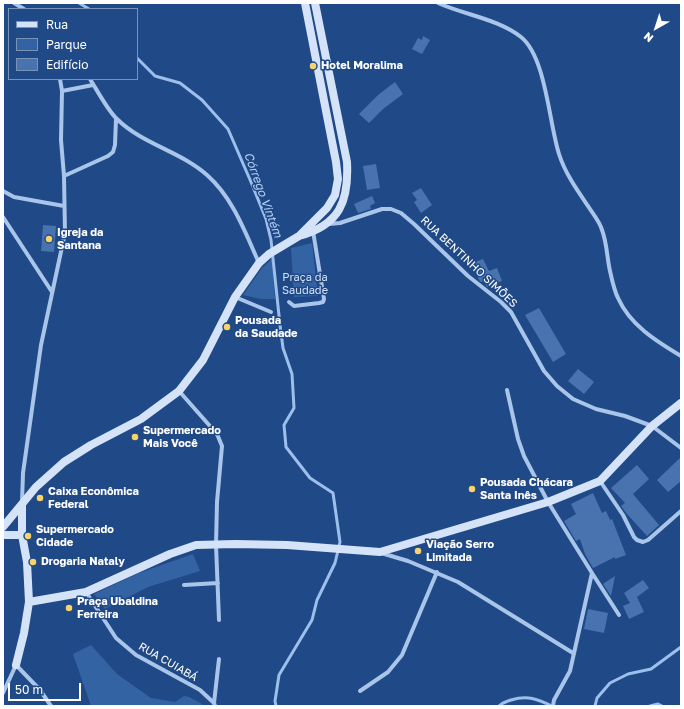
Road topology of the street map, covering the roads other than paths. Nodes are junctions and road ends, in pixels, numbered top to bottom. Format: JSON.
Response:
{"nodes":[{"id":1,"x":305,"y":3,"type":"edge"},
{"id":2,"x":315,"y":3,"type":"edge"},
{"id":3,"x":438,"y":3,"type":"edge"},
{"id":4,"x":60,"y":80,"type":"edge"},
{"id":5,"x":90,"y":80,"type":"edge"},
{"id":6,"x":93,"y":85,"type":"junction"},
{"id":7,"x":62,"y":91,"type":"junction"},
{"id":8,"x":116,"y":119,"type":"junction"},
{"id":9,"x":64,"y":176,"type":"junction"},
{"id":10,"x":3,"y":191,"type":"edge"},
{"id":11,"x":64,"y":206,"type":"junction"},
{"id":12,"x":3,"y":217,"type":"edge"},
{"id":13,"x":311,"y":223,"type":"junction"},
{"id":14,"x":326,"y":224,"type":"junction"},
{"id":15,"x":313,"y":231,"type":"junction"},
{"id":16,"x":298,"y":236,"type":"junction"},
{"id":17,"x":259,"y":263,"type":"junction"},
{"id":18,"x":52,"y":292,"type":"junction"},
{"id":19,"x":235,"y":298,"type":"junction"},
{"id":20,"x":289,"y":302,"type":"dead end"},
{"id":21,"x":271,"y":312,"type":"dead end"},
{"id":22,"x":681,"y":356,"type":"edge"},
{"id":23,"x":506,"y":390,"type":"dead end"},
{"id":24,"x":179,"y":391,"type":"junction"},
{"id":25,"x":681,"y":403,"type":"edge"},
{"id":26,"x":652,"y":426,"type":"junction"},
{"id":27,"x":681,"y":448,"type":"edge"},
{"id":28,"x":600,"y":481,"type":"junction"},
{"id":29,"x":548,"y":502,"type":"junction"},
{"id":30,"x":22,"y":505,"type":"junction"},
{"id":31,"x":681,"y":511,"type":"edge"},
{"id":32,"x":3,"y":527,"type":"edge"},
{"id":33,"x":3,"y":535,"type":"edge"},
{"id":34,"x":22,"y":535,"type":"junction"},
{"id":35,"x":216,"y":545,"type":"junction"},
{"id":36,"x":380,"y":552,"type":"junction"},
{"id":37,"x":437,"y":572,"type":"junction"},
{"id":38,"x":592,"y":573,"type":"junction"},
{"id":39,"x":218,"y":583,"type":"junction"},
{"id":40,"x":184,"y":585,"type":"dead end"},
{"id":41,"x":86,"y":592,"type":"junction"},
{"id":42,"x":29,"y":602,"type":"junction"},
{"id":43,"x":619,"y":615,"type":"dead end"},
{"id":44,"x":219,"y":620,"type":"dead end"},
{"id":45,"x":573,"y":653,"type":"junction"},
{"id":46,"x":219,"y":659,"type":"dead end"},
{"id":47,"x":16,"y":664,"type":"junction"},
{"id":48,"x":360,"y":691,"type":"dead end"},
{"id":49,"x":3,"y":693,"type":"edge"},
{"id":50,"x":214,"y":704,"type":"edge"},
{"id":51,"x":50,"y":706,"type":"edge"},
{"id":52,"x":553,"y":706,"type":"edge"}],
"edges":[{"from":1,"to":13,"type":"main road"},
{"from":2,"to":14,"type":"main road"},
{"from":3,"to":22,"type":"street"},
{"from":4,"to":7,"type":"street"},
{"from":5,"to":6,"type":"street"},
{"from":6,"to":7,"type":"street"},
{"from":6,"to":8,"type":"street"},
{"from":7,"to":9,"type":"street"},
{"from":8,"to":9,"type":"street"},
{"from":8,"to":17,"type":"street"},
{"from":9,"to":11,"type":"street"},
{"from":10,"to":11,"type":"street"},
{"from":11,"to":18,"type":"street"},
{"from":12,"to":18,"type":"street"},
{"from":13,"to":15,"type":"street"},
{"from":13,"to":16,"type":"main road"},
{"from":14,"to":15,"type":"main road"},
{"from":14,"to":26,"type":"street","name":"RUA BENTINHO SIMÕES"},
{"from":15,"to":16,"type":"main road"},
{"from":15,"to":20,"type":"street"},
{"from":16,"to":17,"type":"main road"},
{"from":17,"to":19,"type":"main road"},
{"from":18,"to":30,"type":"street"},
{"from":19,"to":21,"type":"street"},
{"from":19,"to":24,"type":"main road"},
{"from":23,"to":29,"type":"street"},
{"from":24,"to":30,"type":"main road"},
{"from":24,"to":35,"type":"street"},
{"from":25,"to":26,"type":"main road"},
{"from":26,"to":27,"type":"street","name":"RUA BENTINHO SIMÕES"},
{"from":26,"to":28,"type":"main road"},
{"from":28,"to":29,"type":"main road"},
{"from":28,"to":31,"type":"street"},
{"from":29,"to":36,"type":"main road"},
{"from":29,"to":38,"type":"street"},
{"from":30,"to":32,"type":"main road"},
{"from":30,"to":34,"type":"main road"},
{"from":33,"to":34,"type":"main road"},
{"from":34,"to":42,"type":"main road"},
{"from":35,"to":36,"type":"main road"},
{"from":35,"to":39,"type":"street"},
{"from":35,"to":41,"type":"main road"},
{"from":36,"to":37,"type":"street"},
{"from":37,"to":45,"type":"street"},
{"from":37,"to":48,"type":"street"},
{"from":38,"to":43,"type":"street"},
{"from":38,"to":45,"type":"street"},
{"from":39,"to":40,"type":"street"},
{"from":39,"to":44,"type":"street"},
{"from":41,"to":42,"type":"main road"},
{"from":41,"to":50,"type":"street","name":"RUA CUIABÁ"},
{"from":42,"to":47,"type":"main road"},
{"from":45,"to":52,"type":"street"},
{"from":46,"to":50,"type":"street"},
{"from":47,"to":49,"type":"street"},
{"from":47,"to":51,"type":"street"}]}
